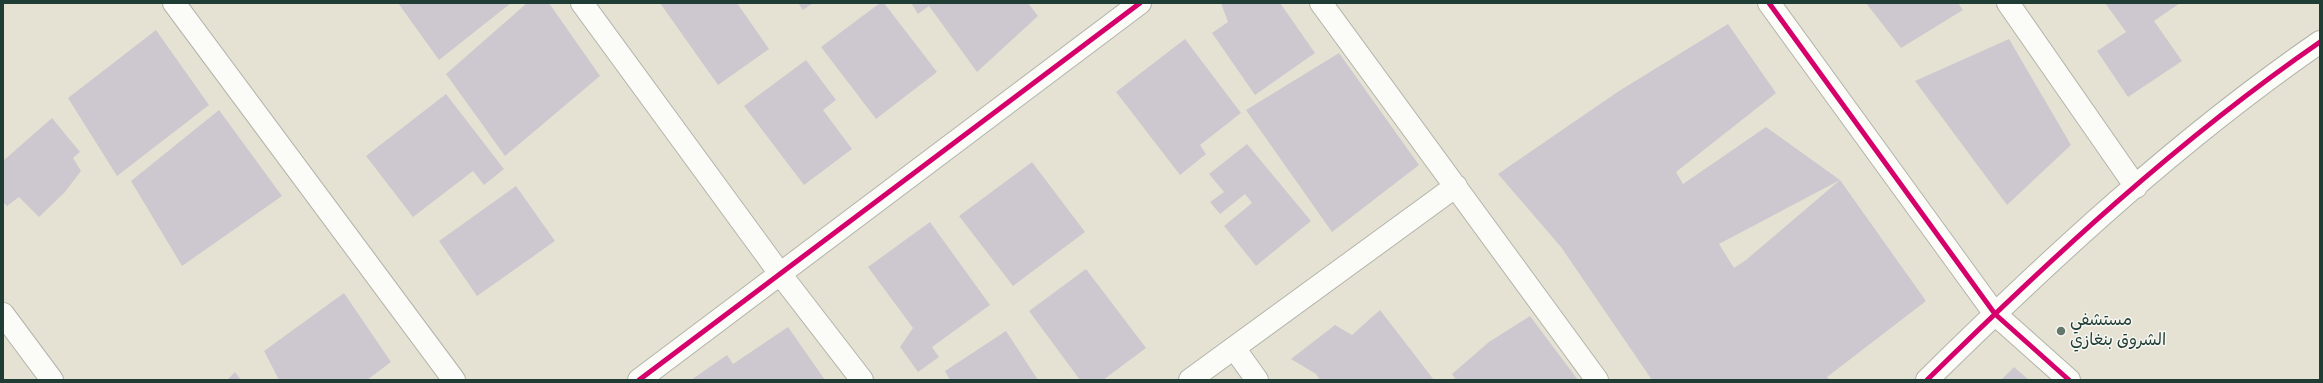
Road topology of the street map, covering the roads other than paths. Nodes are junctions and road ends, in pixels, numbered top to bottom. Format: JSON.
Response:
{"nodes":[{"id":1,"x":174,"y":3,"type":"edge"},
{"id":2,"x":582,"y":3,"type":"edge"},
{"id":3,"x":1140,"y":3,"type":"edge"},
{"id":4,"x":1321,"y":3,"type":"edge"},
{"id":5,"x":1769,"y":3,"type":"edge"},
{"id":6,"x":2008,"y":3,"type":"edge"},
{"id":7,"x":2320,"y":42,"type":"edge"},
{"id":8,"x":1456,"y":186,"type":"junction"},
{"id":9,"x":2136,"y":186,"type":"junction"},
{"id":10,"x":781,"y":275,"type":"junction"},
{"id":11,"x":3,"y":314,"type":"edge"},
{"id":12,"x":1995,"y":314,"type":"junction"},
{"id":13,"x":1234,"y":348,"type":"junction"},
{"id":14,"x":52,"y":380,"type":"edge"},
{"id":15,"x":454,"y":380,"type":"edge"},
{"id":16,"x":639,"y":380,"type":"edge"},
{"id":17,"x":862,"y":380,"type":"edge"},
{"id":18,"x":1190,"y":380,"type":"edge"},
{"id":19,"x":1257,"y":380,"type":"edge"},
{"id":20,"x":1597,"y":380,"type":"edge"},
{"id":21,"x":1927,"y":380,"type":"edge"},
{"id":22,"x":2069,"y":380,"type":"edge"}],
"edges":[{"from":1,"to":15,"type":"street"},
{"from":2,"to":10,"type":"street"},
{"from":3,"to":10,"type":"street"},
{"from":4,"to":8,"type":"street"},
{"from":5,"to":12,"type":"street"},
{"from":6,"to":9,"type":"street"},
{"from":7,"to":9,"type":"street"},
{"from":8,"to":13,"type":"street"},
{"from":8,"to":20,"type":"street"},
{"from":9,"to":12,"type":"street"},
{"from":10,"to":16,"type":"street"},
{"from":10,"to":17,"type":"street"},
{"from":11,"to":14,"type":"street"},
{"from":12,"to":21,"type":"street"},
{"from":12,"to":22,"type":"street"},
{"from":13,"to":18,"type":"street"},
{"from":13,"to":19,"type":"street"}]}
